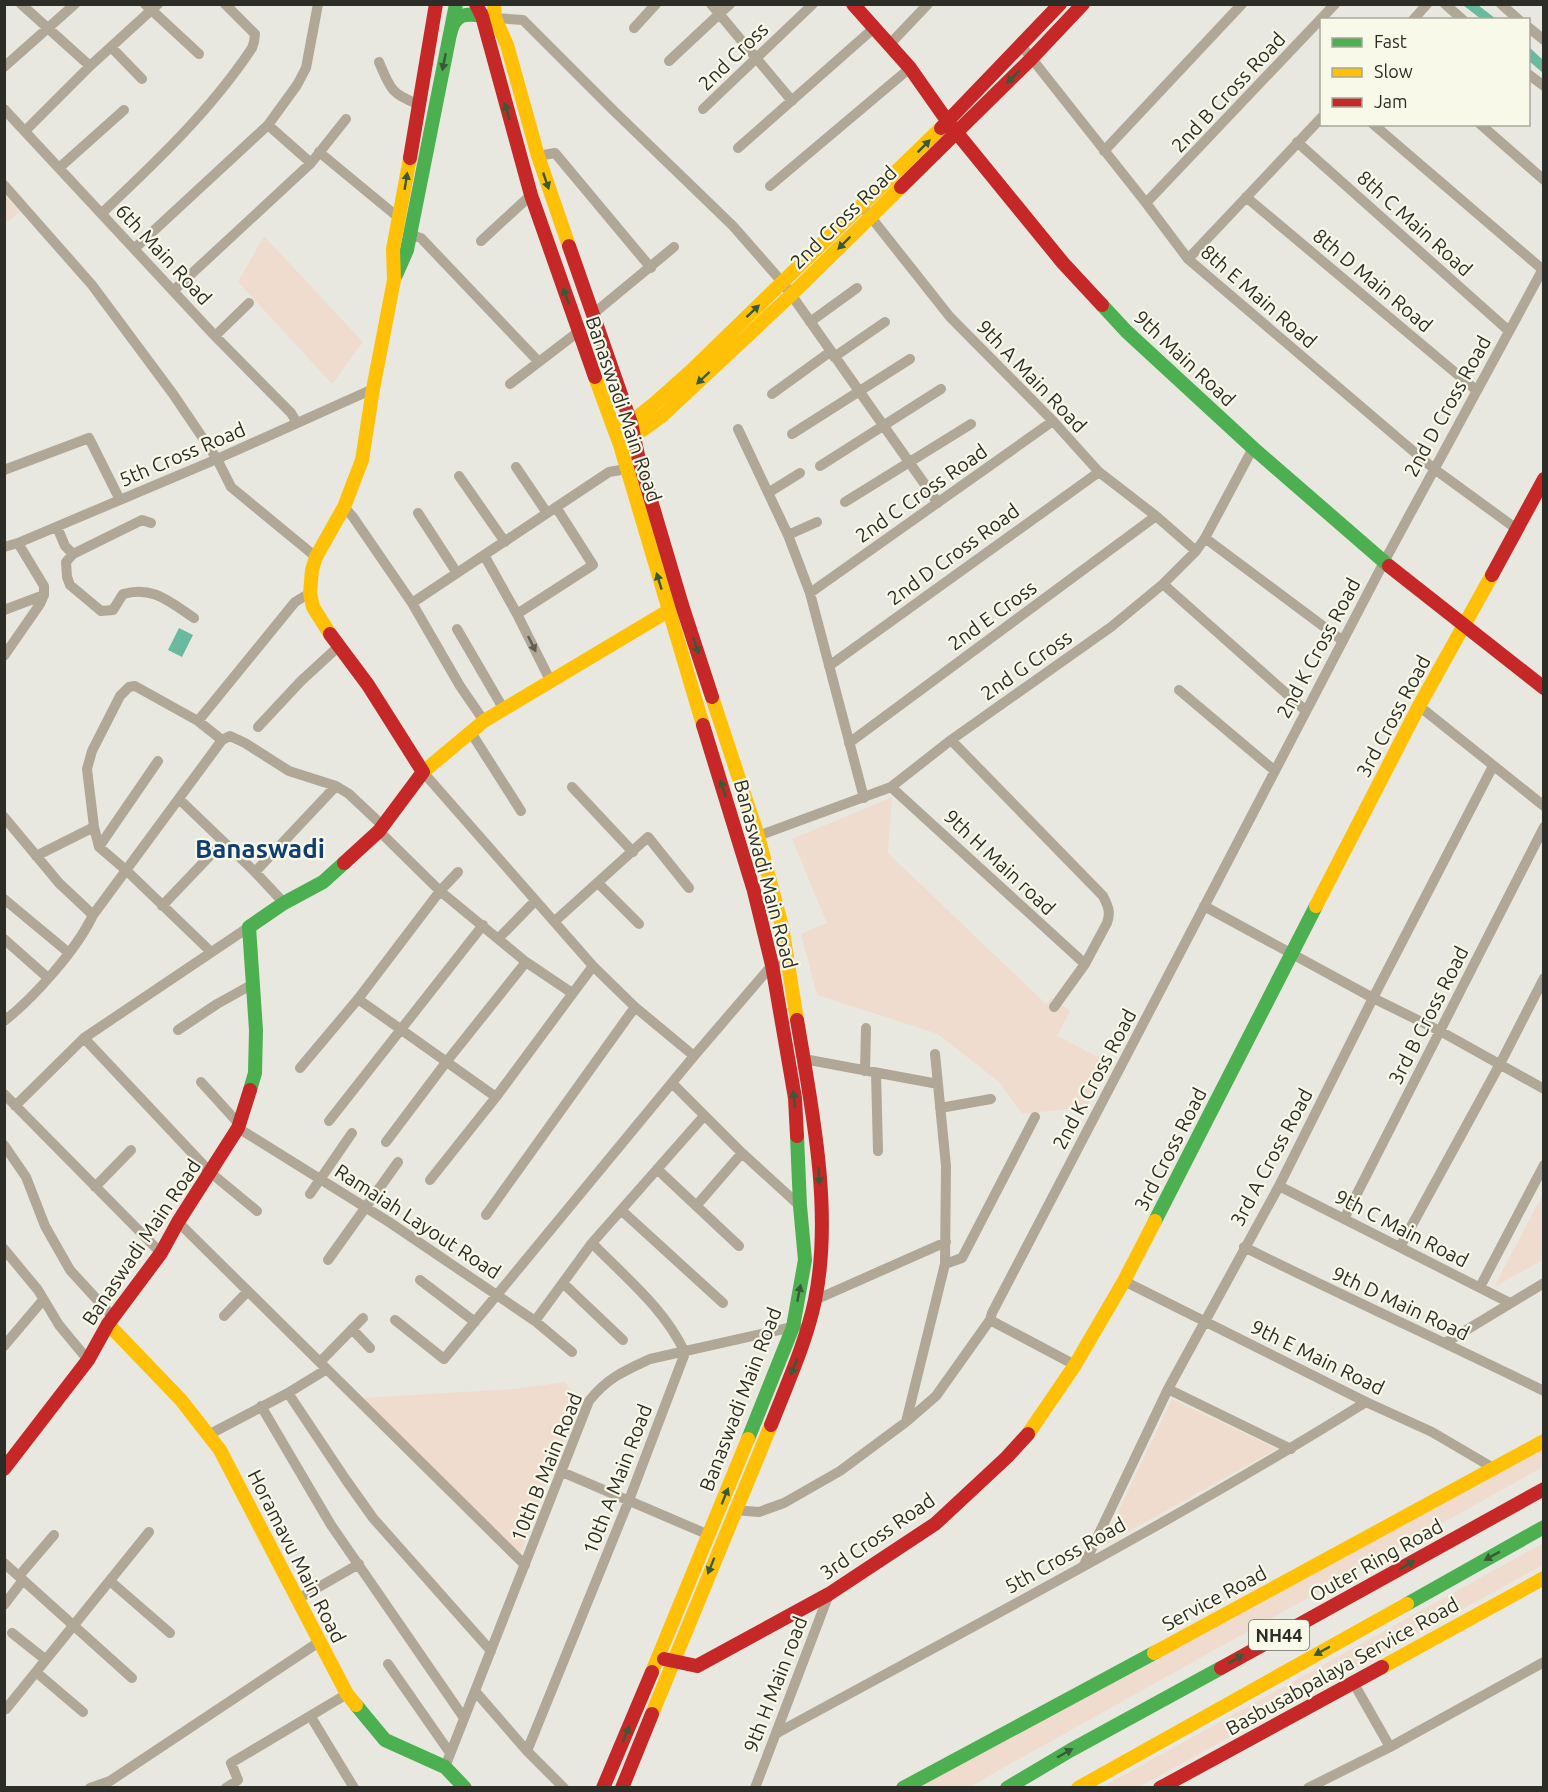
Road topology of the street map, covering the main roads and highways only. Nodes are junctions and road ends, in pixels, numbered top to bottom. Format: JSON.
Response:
{"nodes":[{"id":1,"x":436,"y":4,"type":"edge"},
{"id":2,"x":456,"y":4,"type":"edge"},
{"id":3,"x":854,"y":4,"type":"edge"},
{"id":4,"x":1060,"y":4,"type":"edge"},
{"id":5,"x":1083,"y":4,"type":"edge"},
{"id":6,"x":487,"y":11,"type":"edge"},
{"id":7,"x":450,"y":35,"type":"junction"},
{"id":8,"x":952,"y":128,"type":"junction"},
{"id":9,"x":867,"y":211,"type":"junction"},
{"id":10,"x":394,"y":280,"type":"junction"},
{"id":11,"x":631,"y":423,"type":"junction"},
{"id":12,"x":634,"y":438,"type":"junction"},
{"id":13,"x":618,"y":439,"type":"junction"},
{"id":14,"x":1544,"y":478,"type":"edge"},
{"id":15,"x":668,"y":611,"type":"junction"},
{"id":16,"x":1462,"y":625,"type":"junction"},
{"id":17,"x":1542,"y":682,"type":"edge"},
{"id":18,"x":423,"y":772,"type":"junction"},
{"id":19,"x":110,"y":1320,"type":"junction"},
{"id":20,"x":1544,"y":1441,"type":"edge"},
{"id":21,"x":4,"y":1469,"type":"edge"},
{"id":22,"x":1544,"y":1489,"type":"edge"},
{"id":23,"x":1544,"y":1527,"type":"edge"},
{"id":24,"x":1544,"y":1578,"type":"edge"},
{"id":25,"x":658,"y":1657,"type":"junction"},
{"id":26,"x":672,"y":1662,"type":"junction"},
{"id":27,"x":465,"y":1788,"type":"edge"},
{"id":28,"x":603,"y":1788,"type":"edge"},
{"id":29,"x":622,"y":1788,"type":"edge"},
{"id":30,"x":903,"y":1788,"type":"edge"},
{"id":31,"x":1006,"y":1788,"type":"edge"},
{"id":32,"x":1078,"y":1788,"type":"edge"},
{"id":33,"x":1160,"y":1788,"type":"edge"}],
"edges":[{"from":10,"to":1,"type":"main road","one_way":true},
{"from":2,"to":7,"type":"main road"},
{"from":3,"to":8,"type":"main road","name":"9th Main Road"},
{"from":4,"to":8,"type":"main road","name":"2nd Cross Road"},
{"from":5,"to":8,"type":"main road","name":"2nd Cross Road","one_way":true},
{"from":6,"to":7,"type":"main road"},
{"from":6,"to":11,"type":"main road","name":"Banaswadi Main Road","one_way":true},
{"from":13,"to":6,"type":"main road","name":"Banaswadi Main Road","one_way":true},
{"from":7,"to":10,"type":"main road","one_way":true},
{"from":8,"to":9,"type":"main road","name":"2nd Cross Road"},
{"from":8,"to":16,"type":"main road","name":"9th Main Road"},
{"from":11,"to":9,"type":"main road","name":"2nd Cross Road","one_way":true},
{"from":9,"to":12,"type":"main road","name":"2nd Cross Road","one_way":true},
{"from":10,"to":18,"type":"main road"},
{"from":11,"to":12,"type":"main road","name":"Banaswadi Main Road"},
{"from":11,"to":13,"type":"main road","name":"2nd Cross Road"},
{"from":12,"to":13,"type":"main road","name":"2nd Cross Road"},
{"from":12,"to":26,"type":"main road","name":"Banaswadi Main Road","one_way":true},
{"from":15,"to":13,"type":"main road","name":"Banaswadi Main Road","one_way":true},
{"from":14,"to":16,"type":"main road","name":"3rd Cross Road"},
{"from":15,"to":18,"type":"main road"},
{"from":25,"to":15,"type":"main road","name":"Banaswadi Main Road","one_way":true},
{"from":16,"to":17,"type":"main road","name":"9th Main Road"},
{"from":16,"to":26,"type":"main road","name":"3rd Cross Road"},
{"from":18,"to":19,"type":"main road","name":"Banaswadi Main Road"},
{"from":19,"to":21,"type":"main road","name":"Banaswadi Main Road"},
{"from":19,"to":27,"type":"main road","name":"Horamavu Main Road"},
{"from":20,"to":30,"type":"main road","name":"Service Road"},
{"from":31,"to":22,"type":"main road","name":"Outer Ring Road","number":"NH44","one_way":true},
{"from":23,"to":32,"type":"main road","number":"NH44","one_way":true},
{"from":24,"to":33,"type":"main road","name":"Basbusabpalaya Service Road"},
{"from":25,"to":26,"type":"main road","name":"3rd Cross Road"},
{"from":28,"to":25,"type":"main road","name":"Banaswadi Main Road","one_way":true},
{"from":26,"to":29,"type":"main road","name":"Banaswadi Main Road"}]}
